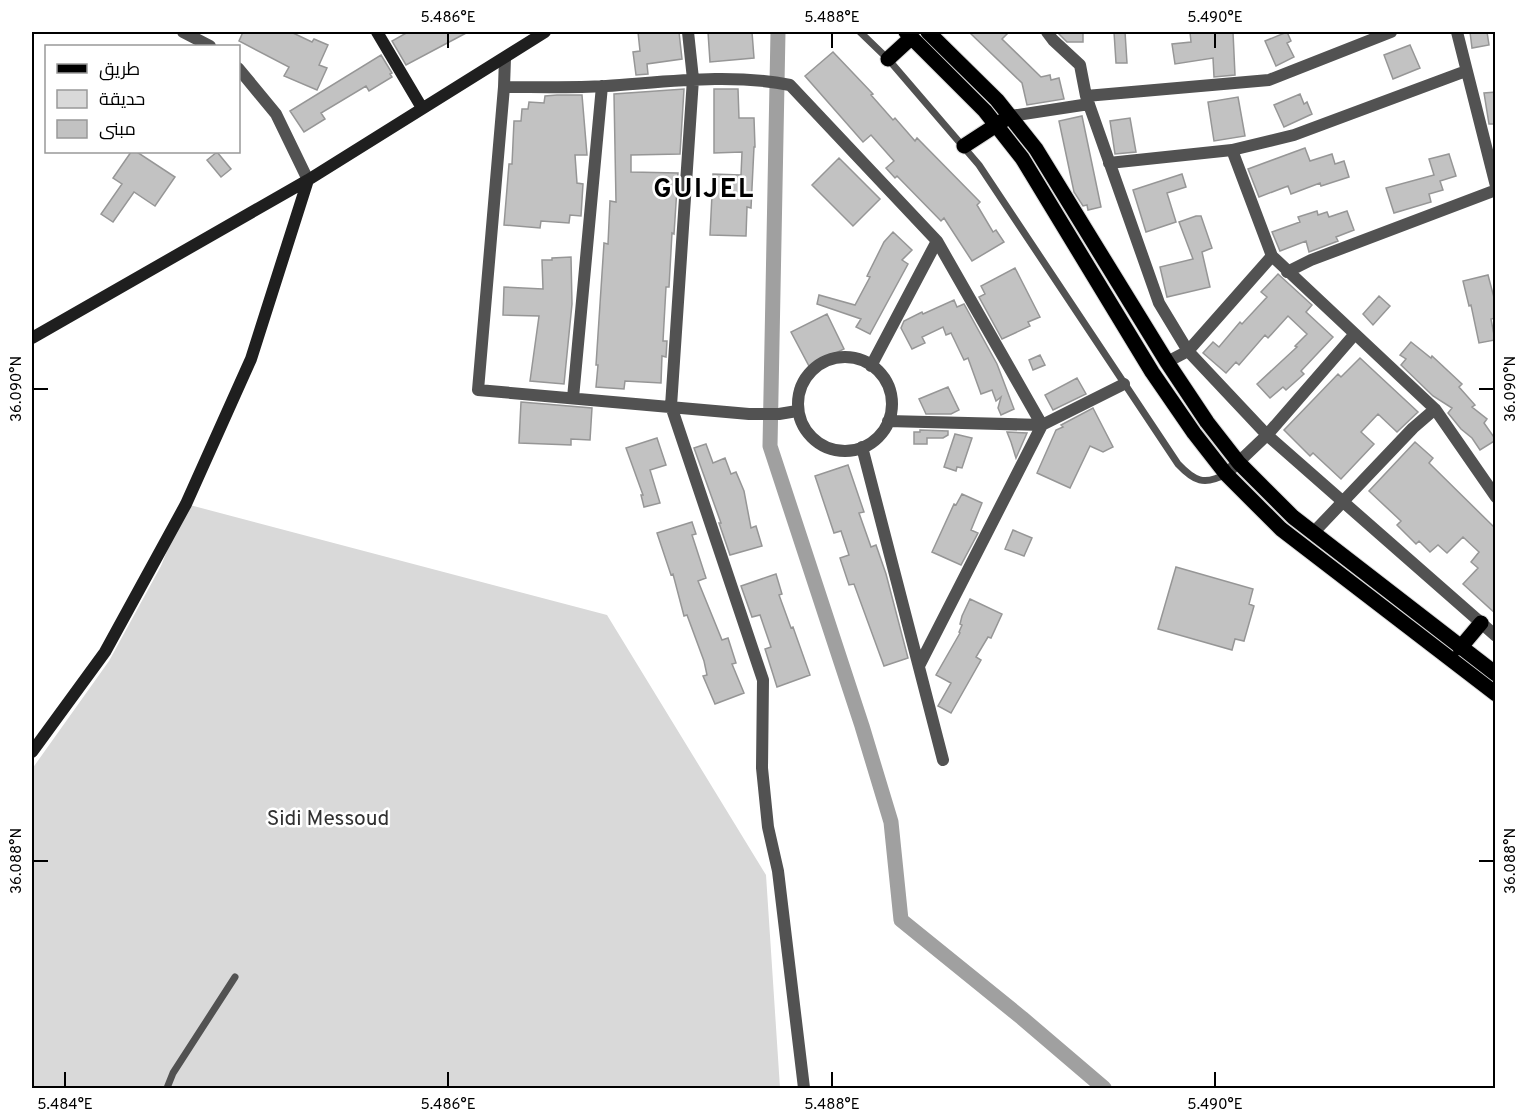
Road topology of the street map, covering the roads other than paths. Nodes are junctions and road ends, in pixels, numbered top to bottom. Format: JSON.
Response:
{"nodes":[{"id":1,"x":183,"y":32,"type":"edge"},
{"id":2,"x":377,"y":32,"type":"edge"},
{"id":3,"x":545,"y":32,"type":"edge"},
{"id":4,"x":688,"y":32,"type":"edge"},
{"id":5,"x":860,"y":32,"type":"edge"},
{"id":6,"x":1047,"y":32,"type":"edge"},
{"id":7,"x":1391,"y":32,"type":"edge"},
{"id":8,"x":1456,"y":32,"type":"edge"},
{"id":9,"x":933,"y":33,"type":"edge"},
{"id":10,"x":909,"y":34,"type":"edge"},
{"id":11,"x":208,"y":45,"type":"edge"},
{"id":12,"x":505,"y":58,"type":"junction"},
{"id":13,"x":888,"y":59,"type":"junction"},
{"id":14,"x":240,"y":70,"type":"edge"},
{"id":15,"x":1467,"y":71,"type":"junction"},
{"id":16,"x":693,"y":79,"type":"junction"},
{"id":17,"x":602,"y":86,"type":"junction"},
{"id":18,"x":504,"y":87,"type":"junction"},
{"id":19,"x":1087,"y":100,"type":"junction"},
{"id":20,"x":422,"y":108,"type":"junction"},
{"id":21,"x":1011,"y":116,"type":"junction"},
{"id":22,"x":997,"y":125,"type":"junction"},
{"id":23,"x":964,"y":146,"type":"junction"},
{"id":24,"x":1232,"y":150,"type":"junction"},
{"id":25,"x":1109,"y":163,"type":"junction"},
{"id":26,"x":308,"y":180,"type":"junction"},
{"id":27,"x":1496,"y":186,"type":"edge"},
{"id":28,"x":1496,"y":190,"type":"edge"},
{"id":29,"x":937,"y":241,"type":"junction"},
{"id":30,"x":1272,"y":256,"type":"junction"},
{"id":31,"x":1287,"y":272,"type":"junction"},
{"id":32,"x":1354,"y":335,"type":"junction"},
{"id":33,"x":32,"y":338,"type":"edge"},
{"id":34,"x":1188,"y":351,"type":"junction"},
{"id":35,"x":1167,"y":362,"type":"junction"},
{"id":36,"x":871,"y":366,"type":"junction"},
{"id":37,"x":1124,"y":384,"type":"junction"},
{"id":38,"x":573,"y":398,"type":"junction"},
{"id":39,"x":671,"y":406,"type":"junction"},
{"id":40,"x":1435,"y":409,"type":"junction"},
{"id":41,"x":797,"y":411,"type":"junction"},
{"id":42,"x":888,"y":421,"type":"junction"},
{"id":43,"x":1042,"y":425,"type":"junction"},
{"id":44,"x":1268,"y":435,"type":"junction"},
{"id":45,"x":862,"y":447,"type":"junction"},
{"id":46,"x":1239,"y":463,"type":"junction"},
{"id":47,"x":1226,"y":474,"type":"junction"},
{"id":48,"x":1496,"y":497,"type":"edge"},
{"id":49,"x":1341,"y":501,"type":"junction"},
{"id":50,"x":1313,"y":533,"type":"junction"},
{"id":51,"x":1481,"y":623,"type":"junction"},
{"id":52,"x":1496,"y":636,"type":"edge"},
{"id":53,"x":1460,"y":648,"type":"junction"},
{"id":54,"x":920,"y":664,"type":"junction"},
{"id":55,"x":1496,"y":674,"type":"edge"},
{"id":56,"x":1496,"y":694,"type":"edge"},
{"id":57,"x":32,"y":752,"type":"edge"},
{"id":58,"x":944,"y":760,"type":"dead end"},
{"id":59,"x":236,"y":977,"type":"dead end"},
{"id":60,"x":167,"y":1089,"type":"edge"},
{"id":61,"x":804,"y":1089,"type":"edge"}],
"edges":[{"from":1,"to":11,"type":"street"},
{"from":2,"to":20,"type":"street"},
{"from":3,"to":12,"type":"street"},
{"from":4,"to":16,"type":"street"},
{"from":5,"to":13,"type":"lane"},
{"from":6,"to":19,"type":"street"},
{"from":7,"to":19,"type":"street"},
{"from":8,"to":15,"type":"street"},
{"from":9,"to":21,"type":"main road"},
{"from":10,"to":13,"type":"main road"},
{"from":10,"to":22,"type":"main road"},
{"from":12,"to":18,"type":"street"},
{"from":12,"to":20,"type":"street"},
{"from":13,"to":23,"type":"lane"},
{"from":14,"to":26,"type":"street"},
{"from":15,"to":24,"type":"street"},
{"from":15,"to":27,"type":"street"},
{"from":16,"to":17,"type":"street"},
{"from":16,"to":29,"type":"street"},
{"from":16,"to":39,"type":"street"},
{"from":17,"to":18,"type":"street"},
{"from":17,"to":38,"type":"street"},
{"from":18,"to":38,"type":"street"},
{"from":19,"to":21,"type":"street"},
{"from":19,"to":25,"type":"street"},
{"from":20,"to":26,"type":"street"},
{"from":21,"to":22,"type":"main road"},
{"from":21,"to":35,"type":"main road"},
{"from":22,"to":23,"type":"main road"},
{"from":22,"to":47,"type":"main road"},
{"from":23,"to":37,"type":"lane"},
{"from":24,"to":25,"type":"street"},
{"from":24,"to":30,"type":"street"},
{"from":25,"to":34,"type":"street"},
{"from":26,"to":33,"type":"street"},
{"from":26,"to":57,"type":"street"},
{"from":28,"to":31,"type":"street"},
{"from":29,"to":36,"type":"street"},
{"from":29,"to":43,"type":"street"},
{"from":30,"to":31,"type":"street"},
{"from":30,"to":34,"type":"street"},
{"from":31,"to":32,"type":"street"},
{"from":32,"to":40,"type":"street"},
{"from":32,"to":44,"type":"street"},
{"from":34,"to":35,"type":"street"},
{"from":34,"to":44,"type":"street"},
{"from":35,"to":46,"type":"main road"},
{"from":36,"to":41,"type":"street"},
{"from":36,"to":42,"type":"street"},
{"from":37,"to":43,"type":"street"},
{"from":37,"to":47,"type":"lane"},
{"from":38,"to":39,"type":"street"},
{"from":39,"to":41,"type":"street"},
{"from":39,"to":61,"type":"street"},
{"from":40,"to":48,"type":"street"},
{"from":40,"to":49,"type":"street"},
{"from":41,"to":45,"type":"street"},
{"from":42,"to":43,"type":"street"},
{"from":42,"to":45,"type":"street"},
{"from":43,"to":54,"type":"street"},
{"from":44,"to":46,"type":"street"},
{"from":44,"to":49,"type":"street"},
{"from":45,"to":54,"type":"street"},
{"from":46,"to":47,"type":"street"},
{"from":46,"to":50,"type":"main road"},
{"from":47,"to":56,"type":"main road"},
{"from":49,"to":50,"type":"street"},
{"from":49,"to":51,"type":"street"},
{"from":50,"to":53,"type":"main road"},
{"from":51,"to":52,"type":"street"},
{"from":51,"to":53,"type":"main road"},
{"from":53,"to":55,"type":"main road"},
{"from":54,"to":58,"type":"street"},
{"from":59,"to":60,"type":"lane"}]}
